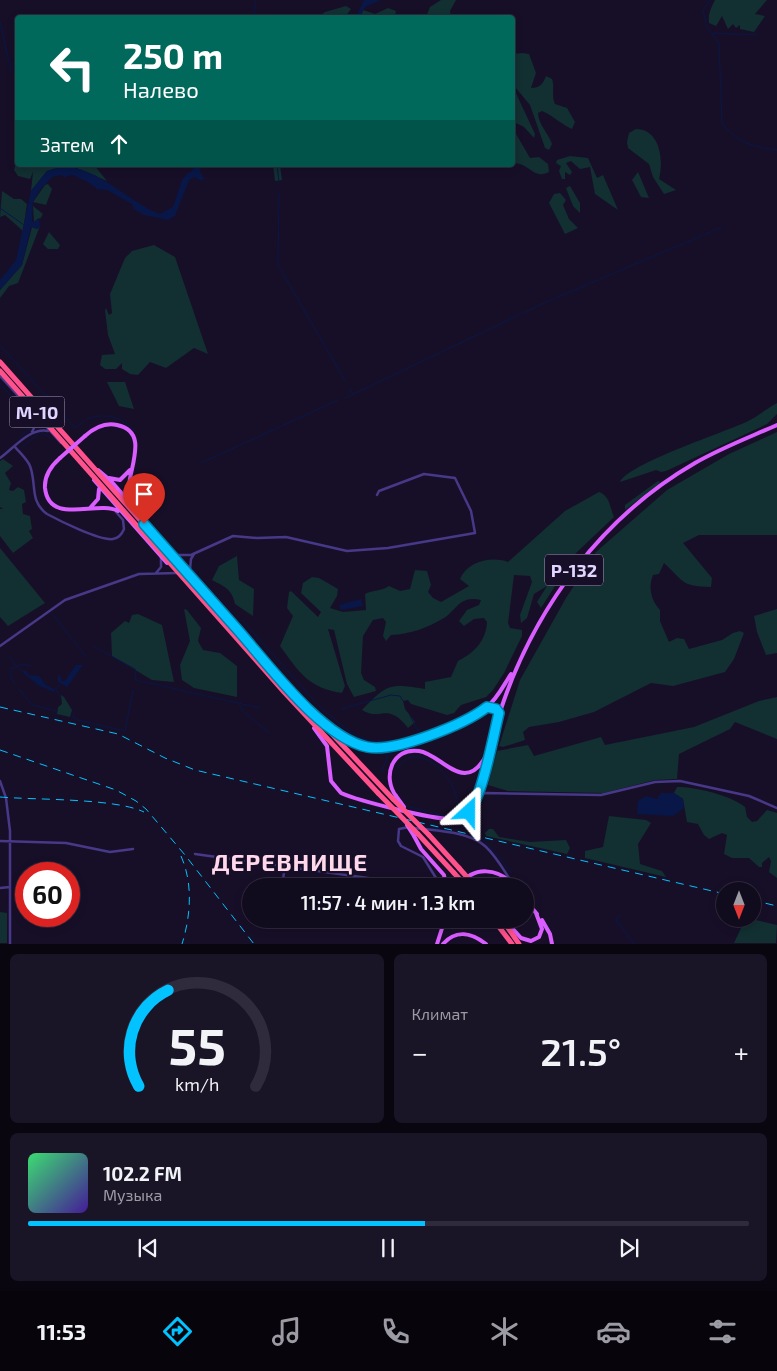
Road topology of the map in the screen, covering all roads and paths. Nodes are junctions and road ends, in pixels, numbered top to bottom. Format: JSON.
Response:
{"nodes":[{"id":1,"x":0,"y":362,"type":"edge"},
{"id":2,"x":0,"y":371,"type":"edge"},
{"id":3,"x":0,"y":376,"type":"edge"},
{"id":4,"x":35,"y":416,"type":"junction"},
{"id":5,"x":777,"y":425,"type":"edge"},
{"id":6,"x":49,"y":432,"type":"junction"},
{"id":7,"x":32,"y":434,"type":"junction"},
{"id":8,"x":15,"y":447,"type":"junction"},
{"id":9,"x":73,"y":454,"type":"junction"},
{"id":10,"x":0,"y":458,"type":"edge"},
{"id":11,"x":88,"y":465,"type":"junction"},
{"id":12,"x":132,"y":468,"type":"junction"},
{"id":13,"x":107,"y":477,"type":"junction"},
{"id":14,"x":98,"y":487,"type":"junction"},
{"id":15,"x":377,"y":495,"type":"dead end"},
{"id":16,"x":132,"y":506,"type":"junction"},
{"id":17,"x":90,"y":508,"type":"junction"},
{"id":18,"x":113,"y":509,"type":"junction"},
{"id":19,"x":122,"y":513,"type":"junction"},
{"id":20,"x":142,"y":517,"type":"junction"},
{"id":21,"x":155,"y":537,"type":"junction"},
{"id":22,"x":195,"y":553,"type":"junction"},
{"id":23,"x":176,"y":555,"type":"junction"},
{"id":24,"x":160,"y":557,"type":"junction"},
{"id":25,"x":177,"y":570,"type":"junction"},
{"id":26,"x":190,"y":570,"type":"junction"},
{"id":27,"x":154,"y":574,"type":"junction"},
{"id":28,"x":182,"y":575,"type":"junction"},
{"id":29,"x":216,"y":605,"type":"junction"},
{"id":30,"x":0,"y":646,"type":"edge"},
{"id":31,"x":515,"y":668,"type":"junction"},
{"id":32,"x":487,"y":707,"type":"junction"},
{"id":33,"x":305,"y":710,"type":"junction"},
{"id":34,"x":499,"y":713,"type":"junction"},
{"id":35,"x":490,"y":748,"type":"junction"},
{"id":36,"x":0,"y":781,"type":"edge"},
{"id":37,"x":478,"y":796,"type":"junction"},
{"id":38,"x":395,"y":797,"type":"junction"},
{"id":39,"x":777,"y":808,"type":"edge"},
{"id":40,"x":416,"y":835,"type":"junction"},
{"id":41,"x":0,"y":841,"type":"edge"},
{"id":42,"x":10,"y":841,"type":"junction"},
{"id":43,"x":133,"y":849,"type":"dead end"},
{"id":44,"x":195,"y":854,"type":"dead end"},
{"id":45,"x":285,"y":866,"type":"junction"},
{"id":46,"x":283,"y":878,"type":"edge"},
{"id":47,"x":370,"y":878,"type":"edge"},
{"id":48,"x":435,"y":878,"type":"edge"},
{"id":49,"x":445,"y":878,"type":"edge"},
{"id":50,"x":459,"y":878,"type":"edge"},
{"id":51,"x":467,"y":878,"type":"edge"},
{"id":52,"x":468,"y":878,"type":"edge"},
{"id":53,"x":504,"y":878,"type":"edge"},
{"id":54,"x":509,"y":878,"type":"edge"},
{"id":55,"x":10,"y":887,"type":"junction"},
{"id":56,"x":0,"y":888,"type":"edge"},
{"id":57,"x":534,"y":910,"type":"edge"},
{"id":58,"x":536,"y":912,"type":"junction"},
{"id":59,"x":442,"y":928,"type":"edge"},
{"id":60,"x":500,"y":928,"type":"edge"},
{"id":61,"x":509,"y":928,"type":"edge"},
{"id":62,"x":512,"y":928,"type":"edge"},
{"id":63,"x":10,"y":944,"type":"edge"},
{"id":64,"x":437,"y":944,"type":"edge"},
{"id":65,"x":443,"y":944,"type":"edge"},
{"id":66,"x":486,"y":944,"type":"edge"},
{"id":67,"x":512,"y":944,"type":"edge"},
{"id":68,"x":519,"y":944,"type":"edge"},
{"id":69,"x":552,"y":944,"type":"edge"}],
"edges":[{"from":1,"to":11,"type":"highway","number":"М-10"},
{"from":2,"to":9,"type":"highway","number":"М-10"},
{"from":3,"to":4,"type":"street"},
{"from":4,"to":6,"type":"street"},
{"from":4,"to":7,"type":"street"},
{"from":5,"to":31,"type":"main road","number":"Р-132"},
{"from":6,"to":7,"type":"street"},
{"from":6,"to":9,"type":"street"},
{"from":7,"to":8,"type":"street"},
{"from":8,"to":10,"type":"street"},
{"from":8,"to":18,"type":"street"},
{"from":9,"to":11,"type":"highway","number":"М-10"},
{"from":11,"to":13,"type":"main road"},
{"from":11,"to":14,"type":"main road"},
{"from":11,"to":21,"type":"highway","number":"М-10"},
{"from":11,"to":25,"type":"highway","number":"М-10"},
{"from":12,"to":13,"type":"main road"},
{"from":12,"to":16,"type":"main road"},
{"from":12,"to":17,"type":"main road","bridge":true},
{"from":13,"to":16,"type":"main road"},
{"from":14,"to":17,"type":"main road"},
{"from":14,"to":19,"type":"main road"},
{"from":15,"to":22,"type":"street"},
{"from":16,"to":20,"type":"main road"},
{"from":17,"to":18,"type":"main road"},
{"from":18,"to":19,"type":"main road"},
{"from":19,"to":24,"type":"main road"},
{"from":20,"to":21,"type":"main road"},
{"from":20,"to":23,"type":"main road"},
{"from":21,"to":29,"type":"highway","number":"М-10"},
{"from":22,"to":23,"type":"street"},
{"from":22,"to":26,"type":"street"},
{"from":23,"to":26,"type":"main road"},
{"from":24,"to":25,"type":"main road"},
{"from":24,"to":27,"type":"street"},
{"from":25,"to":28,"type":"highway","number":"М-10"},
{"from":26,"to":29,"type":"main road"},
{"from":27,"to":28,"type":"street"},
{"from":27,"to":30,"type":"street"},
{"from":28,"to":33,"type":"highway","number":"М-10"},
{"from":29,"to":33,"type":"highway","number":"М-10"},
{"from":31,"to":32,"type":"main road"},
{"from":31,"to":34,"type":"main road","number":"Р-132"},
{"from":32,"to":33,"type":"main road"},
{"from":32,"to":34,"type":"main road"},
{"from":33,"to":37,"type":"main road"},
{"from":33,"to":38,"type":"highway","number":"М-10"},
{"from":33,"to":40,"type":"highway","number":"М-10","bridge":true},
{"from":34,"to":35,"type":"main road","number":"Р-132"},
{"from":35,"to":37,"type":"main road","number":"Р-132"},
{"from":35,"to":38,"type":"main road"},
{"from":36,"to":42,"type":"street"},
{"from":37,"to":39,"type":"street"},
{"from":38,"to":52,"type":"highway","number":"М-10","bridge":true},
{"from":40,"to":49,"type":"main road"},
{"from":40,"to":50,"type":"highway","number":"М-10","bridge":true},
{"from":41,"to":42,"type":"street"},
{"from":42,"to":43,"type":"street"},
{"from":42,"to":55,"type":"street"},
{"from":44,"to":45,"type":"street"},
{"from":45,"to":46,"type":"street"},
{"from":45,"to":47,"type":"street"},
{"from":48,"to":54,"type":"street"},
{"from":51,"to":53,"type":"main road"},
{"from":55,"to":56,"type":"street"},
{"from":55,"to":63,"type":"street"},
{"from":57,"to":58,"type":"main road"},
{"from":58,"to":62,"type":"main road"},
{"from":58,"to":69,"type":"main road"},
{"from":59,"to":64,"type":"main road"},
{"from":60,"to":67,"type":"highway"},
{"from":61,"to":68,"type":"highway"},
{"from":65,"to":66,"type":"main road"}]}
